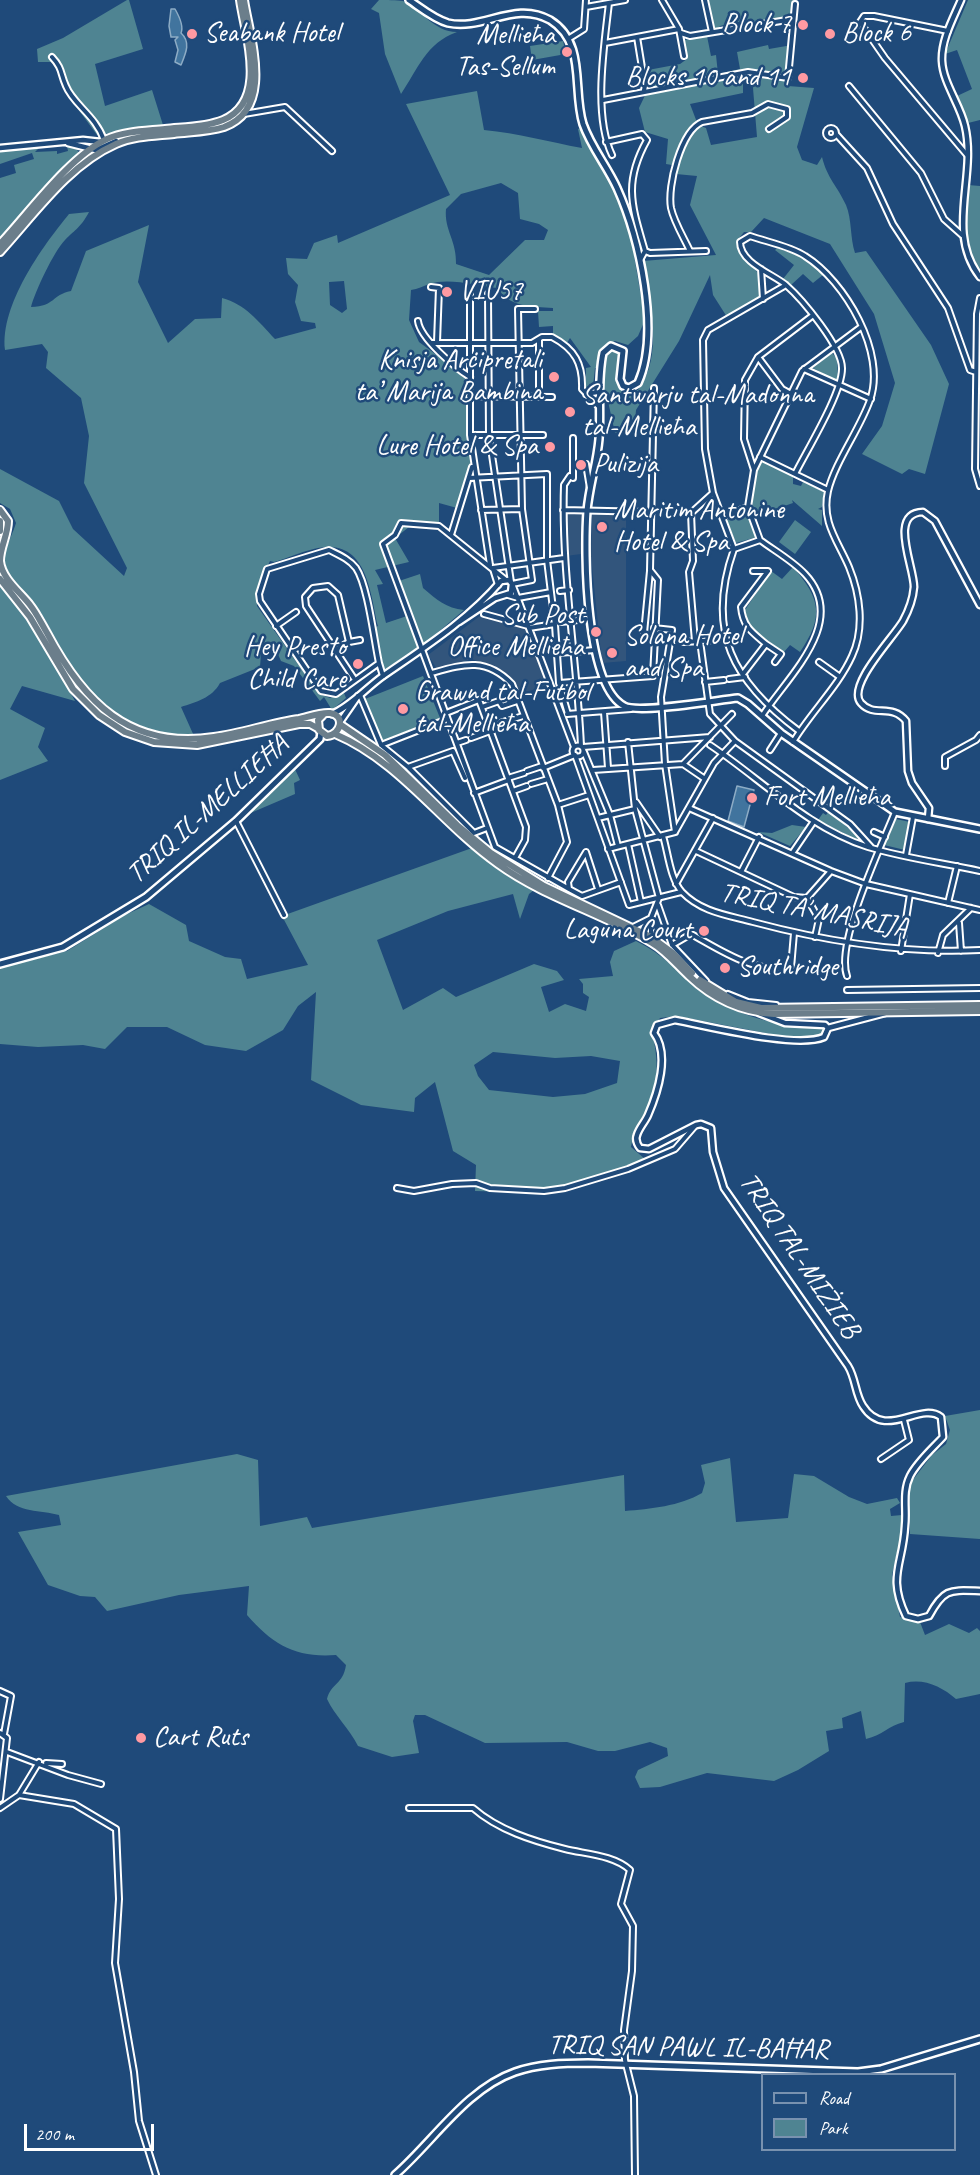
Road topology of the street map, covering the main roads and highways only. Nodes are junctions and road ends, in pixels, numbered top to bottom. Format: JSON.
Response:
{"nodes":[{"id":1,"x":242,"y":0,"type":"edge"},
{"id":2,"x":409,"y":0,"type":"edge"},
{"id":3,"x":0,"y":244,"type":"edge"},
{"id":4,"x":0,"y":252,"type":"edge"},
{"id":5,"x":0,"y":510,"type":"edge"},
{"id":6,"x":0,"y":521,"type":"edge"},
{"id":7,"x":0,"y":531,"type":"edge"},
{"id":8,"x":0,"y":579,"type":"edge"},
{"id":9,"x":324,"y":714,"type":"junction"},
{"id":10,"x":340,"y":724,"type":"junction"},
{"id":11,"x":320,"y":731,"type":"junction"},
{"id":12,"x":333,"y":735,"type":"junction"},
{"id":13,"x":314,"y":745,"type":"junction"},
{"id":14,"x":980,"y":829,"type":"edge"},
{"id":15,"x":0,"y":964,"type":"edge"},
{"id":16,"x":980,"y":1005,"type":"edge"},
{"id":17,"x":980,"y":1011,"type":"edge"},
{"id":18,"x":980,"y":2039,"type":"edge"},
{"id":19,"x":395,"y":2175,"type":"edge"}],
"edges":[{"from":1,"to":3,"type":"highway"},
{"from":1,"to":4,"type":"highway"},
{"from":2,"to":14,"type":"main road"},
{"from":5,"to":9,"type":"highway"},
{"from":6,"to":7,"type":"highway"},
{"from":8,"to":11,"type":"highway"},
{"from":9,"to":10,"type":"highway"},
{"from":9,"to":11,"type":"highway"},
{"from":10,"to":12,"type":"highway"},
{"from":10,"to":16,"type":"highway"},
{"from":11,"to":12,"type":"highway"},
{"from":11,"to":13,"type":"main road","name":"TRIQ IL-MELLIEĦA"},
{"from":12,"to":13,"type":"main road","name":"TRIQ IL-MELLIEĦA"},
{"from":12,"to":17,"type":"highway"},
{"from":13,"to":15,"type":"main road","name":"TRIQ IL-MELLIEĦA"},
{"from":18,"to":19,"type":"main road","name":"TRIQ SAN PAWL IL-BAĦAR"}]}
